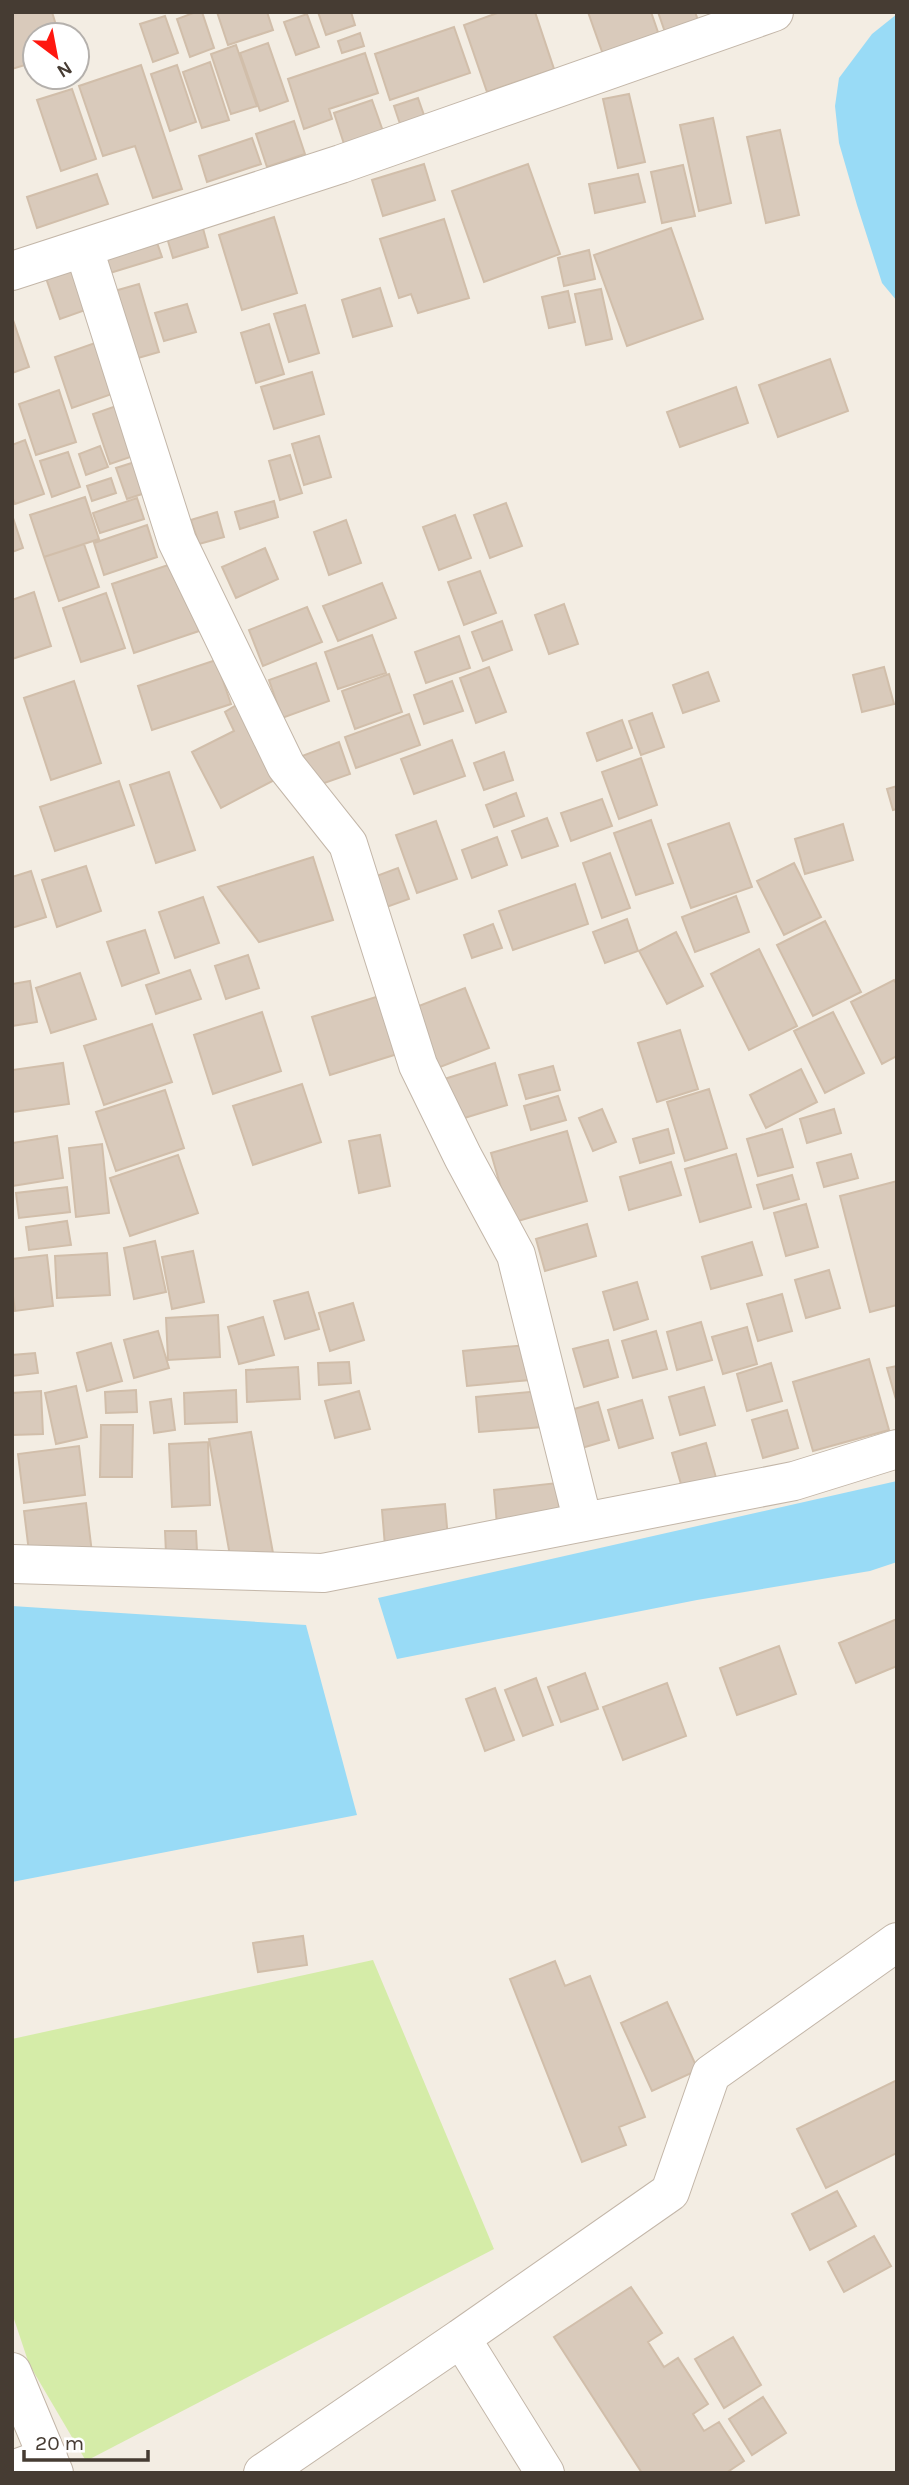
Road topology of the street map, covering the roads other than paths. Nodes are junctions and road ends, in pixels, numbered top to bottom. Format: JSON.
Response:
{"nodes":[{"id":1,"x":774,"y":12,"type":"edge"},
{"id":2,"x":84,"y":249,"type":"junction"},
{"id":3,"x":12,"y":271,"type":"edge"},
{"id":4,"x":897,"y":1449,"type":"edge"},
{"id":5,"x":583,"y":1522,"type":"junction"},
{"id":6,"x":12,"y":1564,"type":"edge"},
{"id":7,"x":897,"y":1942,"type":"edge"},
{"id":8,"x":461,"y":2338,"type":"junction"},
{"id":9,"x":12,"y":2372,"type":"edge"},
{"id":10,"x":51,"y":2465,"type":"edge"},
{"id":11,"x":12,"y":2470,"type":"edge"},
{"id":12,"x":263,"y":2473,"type":"edge"},
{"id":13,"x":545,"y":2473,"type":"edge"}],
"edges":[{"from":1,"to":2,"type":"street"},
{"from":2,"to":3,"type":"street"},
{"from":2,"to":5,"type":"street"},
{"from":4,"to":5,"type":"street"},
{"from":5,"to":6,"type":"street"},
{"from":7,"to":8,"type":"street"},
{"from":8,"to":12,"type":"street"},
{"from":8,"to":13,"type":"street"},
{"from":9,"to":10,"type":"street"},
{"from":10,"to":11,"type":"street"}]}
